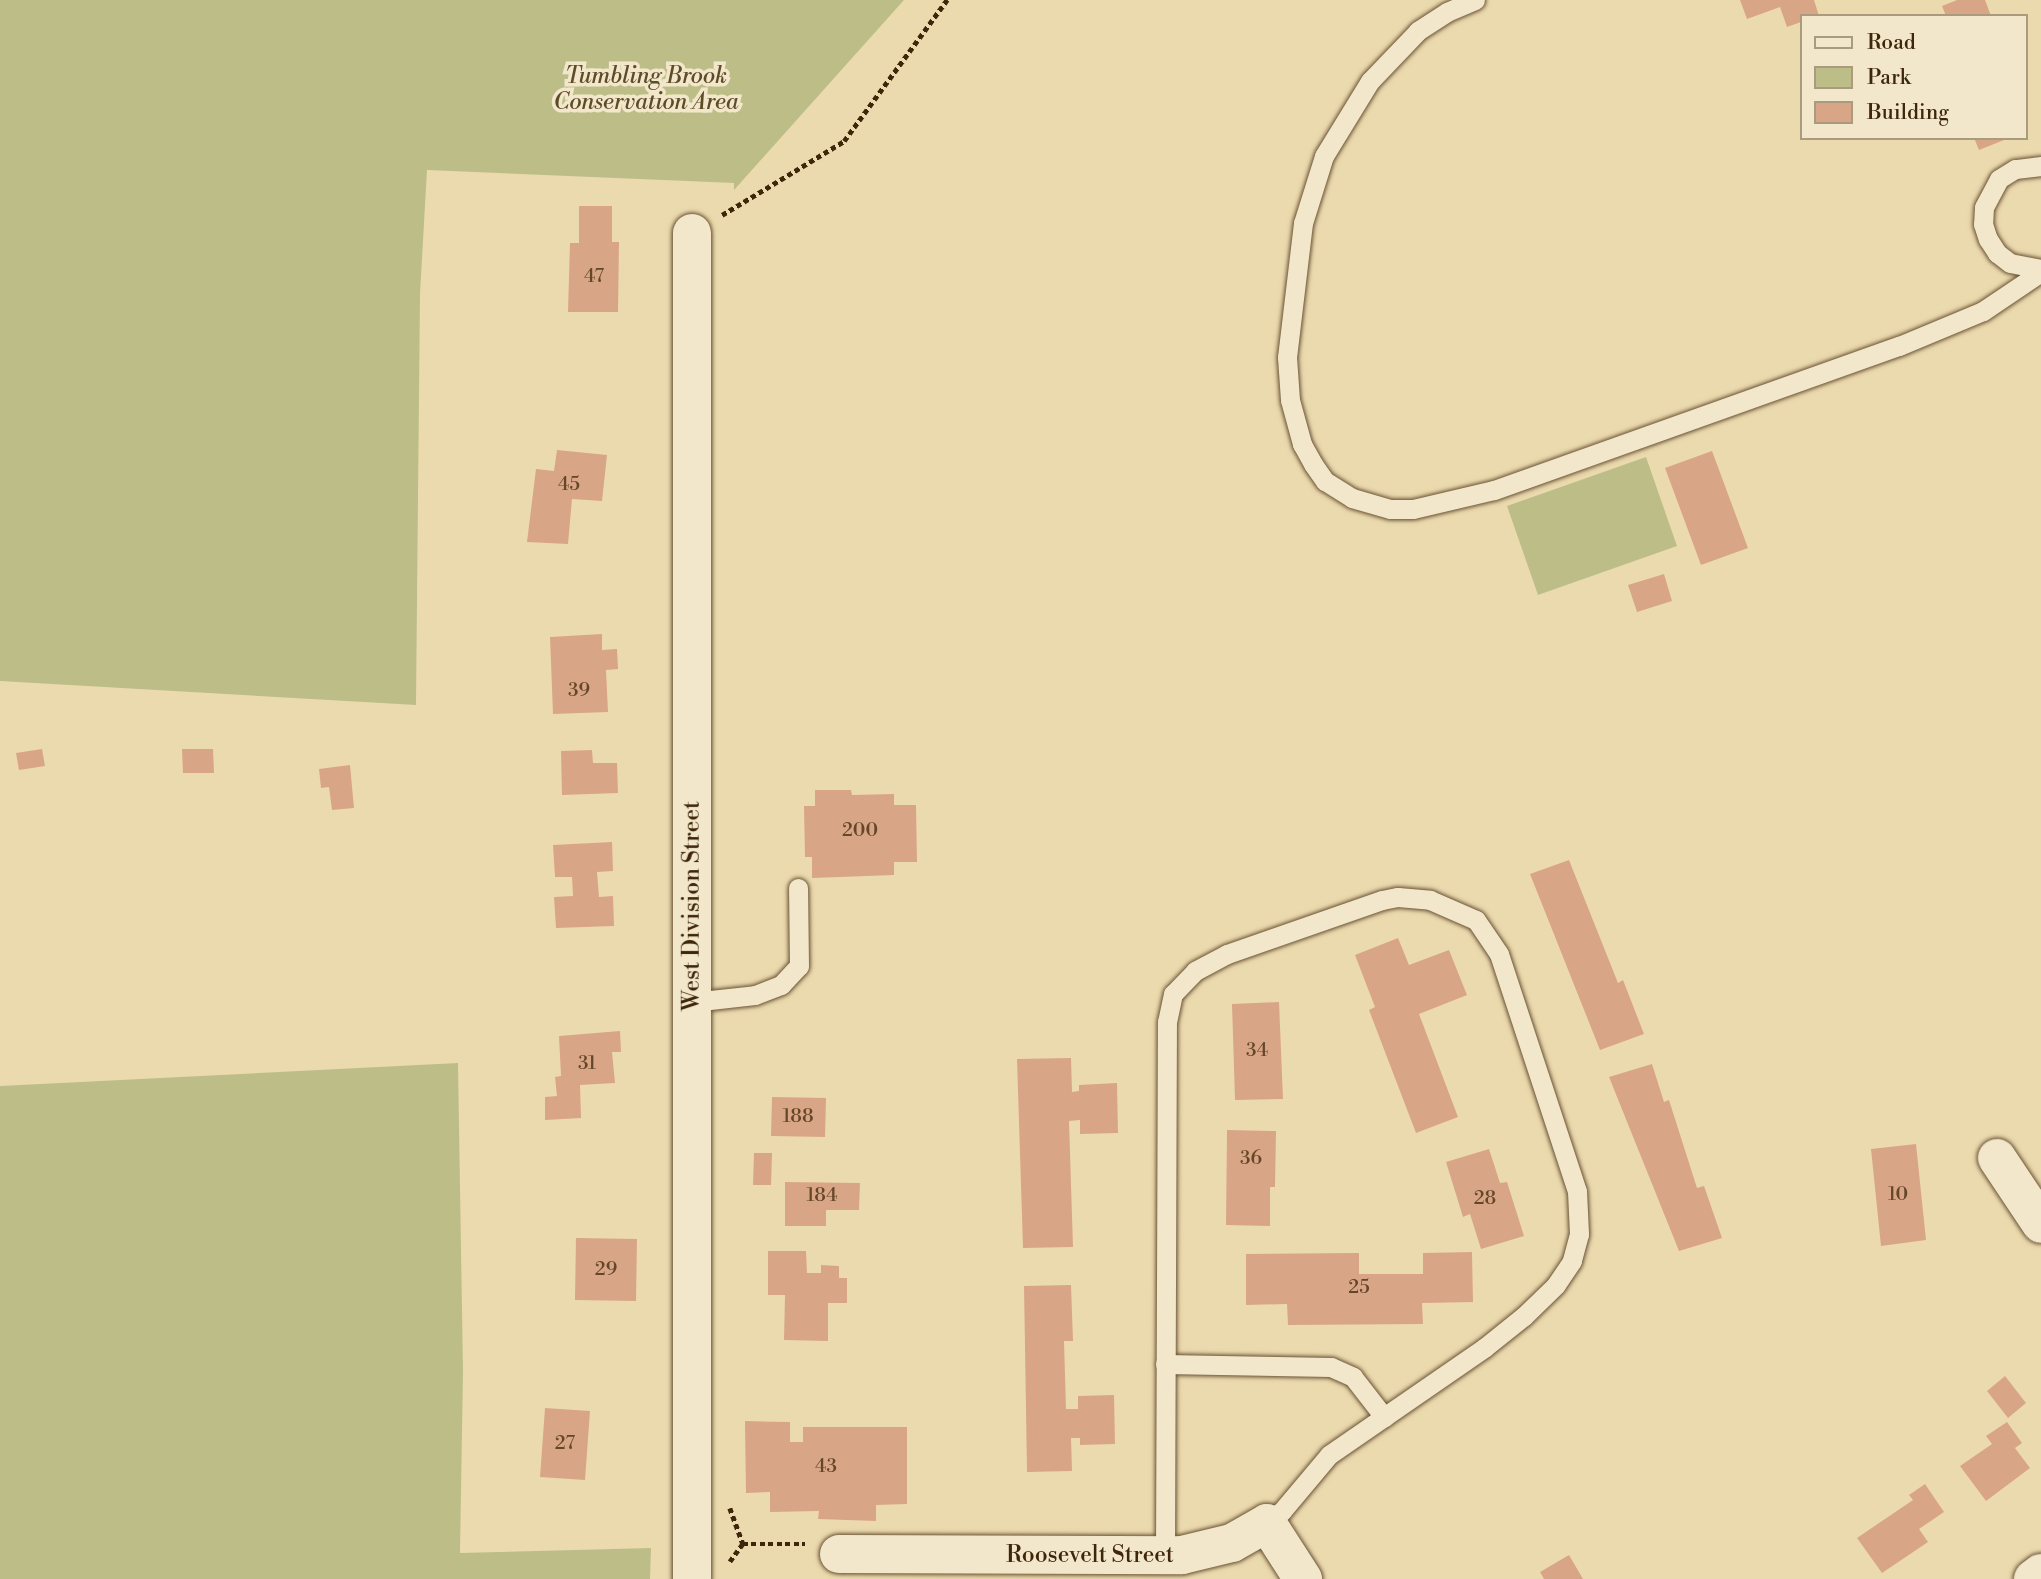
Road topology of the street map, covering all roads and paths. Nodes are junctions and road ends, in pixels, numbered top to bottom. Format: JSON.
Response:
{"nodes":[{"id":1,"x":947,"y":0,"type":"edge"},
{"id":2,"x":1475,"y":0,"type":"edge"},
{"id":3,"x":2041,"y":166,"type":"edge"},
{"id":4,"x":692,"y":233,"type":"joint"},
{"id":5,"x":2041,"y":271,"type":"edge"},
{"id":6,"x":797,"y":888,"type":"dead end"},
{"id":7,"x":692,"y":1002,"type":"junction"},
{"id":8,"x":1997,"y":1158,"type":"dead end"},
{"id":9,"x":2041,"y":1224,"type":"edge"},
{"id":10,"x":1165,"y":1364,"type":"junction"},
{"id":11,"x":1384,"y":1417,"type":"junction"},
{"id":12,"x":1267,"y":1523,"type":"junction"},
{"id":13,"x":743,"y":1544,"type":"dead end"},
{"id":14,"x":839,"y":1554,"type":"joint"},
{"id":15,"x":1165,"y":1556,"type":"junction"},
{"id":16,"x":2041,"y":1573,"type":"edge"},
{"id":17,"x":692,"y":1579,"type":"edge"},
{"id":18,"x":1303,"y":1579,"type":"edge"},
{"id":19,"x":2033,"y":1579,"type":"edge"}],
"edges":[{"from":1,"to":4,"type":"path"},
{"from":2,"to":5,"type":"lane"},
{"from":3,"to":5,"type":"lane"},
{"from":4,"to":7,"type":"street","name":"West Division Street"},
{"from":6,"to":7,"type":"lane"},
{"from":7,"to":17,"type":"street","name":"West Division Street"},
{"from":8,"to":9,"type":"street"},
{"from":10,"to":11,"type":"lane"},
{"from":10,"to":11,"type":"lane"},
{"from":10,"to":15,"type":"lane"},
{"from":11,"to":12,"type":"lane"},
{"from":12,"to":15,"type":"street","name":"Roosevelt Street"},
{"from":12,"to":18,"type":"street"},
{"from":13,"to":14,"type":"path"},
{"from":14,"to":15,"type":"street","name":"Roosevelt Street"},
{"from":16,"to":19,"type":"street"}]}
